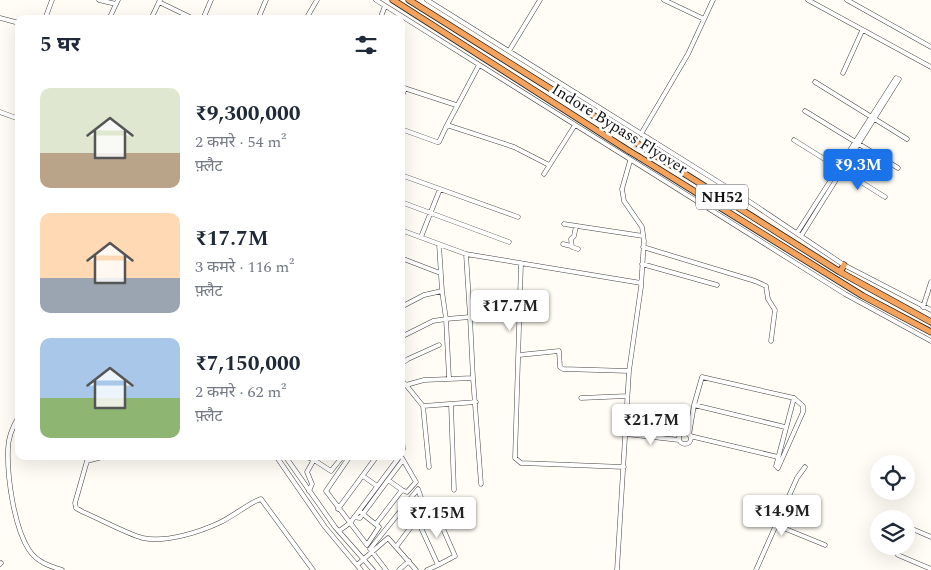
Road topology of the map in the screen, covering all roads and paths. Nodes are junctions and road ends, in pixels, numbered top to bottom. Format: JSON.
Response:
{"nodes":[{"id":1,"x":52,"y":0,"type":"edge"},
{"id":2,"x":99,"y":0,"type":"edge"},
{"id":3,"x":211,"y":0,"type":"edge"},
{"id":4,"x":266,"y":0,"type":"edge"},
{"id":5,"x":318,"y":0,"type":"edge"},
{"id":6,"x":376,"y":0,"type":"edge"},
{"id":7,"x":392,"y":0,"type":"edge"},
{"id":8,"x":409,"y":0,"type":"edge"},
{"id":9,"x":427,"y":0,"type":"edge"},
{"id":10,"x":540,"y":0,"type":"edge"},
{"id":11,"x":664,"y":0,"type":"edge"},
{"id":12,"x":712,"y":0,"type":"edge"},
{"id":13,"x":808,"y":0,"type":"edge"},
{"id":14,"x":847,"y":0,"type":"edge"},
{"id":15,"x":160,"y":1,"type":"edge"},
{"id":16,"x":117,"y":2,"type":"edge"},
{"id":17,"x":856,"y":2,"type":"edge"},
{"id":18,"x":385,"y":6,"type":"junction"},
{"id":19,"x":47,"y":15,"type":"edge"},
{"id":20,"x":111,"y":15,"type":"edge"},
{"id":21,"x":153,"y":15,"type":"edge"},
{"id":22,"x":186,"y":15,"type":"edge"},
{"id":23,"x":205,"y":15,"type":"edge"},
{"id":24,"x":260,"y":15,"type":"edge"},
{"id":25,"x":309,"y":15,"type":"edge"},
{"id":26,"x":382,"y":15,"type":"edge"},
{"id":27,"x":399,"y":15,"type":"edge"},
{"id":28,"x":0,"y":18,"type":"edge"},
{"id":29,"x":405,"y":19,"type":"edge"},
{"id":30,"x":704,"y":19,"type":"junction"},
{"id":31,"x":15,"y":22,"type":"edge"},
{"id":32,"x":862,"y":30,"type":"junction"},
{"id":33,"x":931,"y":47,"type":"edge"},
{"id":34,"x":509,"y":51,"type":"junction"},
{"id":35,"x":479,"y":65,"type":"junction"},
{"id":36,"x":931,"y":67,"type":"edge"},
{"id":37,"x":843,"y":73,"type":"dead end"},
{"id":38,"x":815,"y":82,"type":"dead end"},
{"id":39,"x":405,"y":89,"type":"edge"},
{"id":40,"x":456,"y":105,"type":"junction"},
{"id":41,"x":805,"y":111,"type":"dead end"},
{"id":42,"x":0,"y":112,"type":"edge"},
{"id":43,"x":15,"y":118,"type":"edge"},
{"id":44,"x":872,"y":118,"type":"junction"},
{"id":45,"x":575,"y":125,"type":"junction"},
{"id":46,"x":446,"y":127,"type":"junction"},
{"id":47,"x":405,"y":130,"type":"edge"},
{"id":48,"x":641,"y":134,"type":"junction"},
{"id":49,"x":907,"y":139,"type":"dead end"},
{"id":50,"x":794,"y":140,"type":"dead end"},
{"id":51,"x":857,"y":142,"type":"junction"},
{"id":52,"x":630,"y":161,"type":"junction"},
{"id":53,"x":549,"y":165,"type":"junction"},
{"id":54,"x":898,"y":168,"type":"dead end"},
{"id":55,"x":840,"y":169,"type":"junction"},
{"id":56,"x":544,"y":174,"type":"dead end"},
{"id":57,"x":405,"y":176,"type":"edge"},
{"id":58,"x":440,"y":189,"type":"junction"},
{"id":59,"x":885,"y":197,"type":"dead end"},
{"id":60,"x":405,"y":203,"type":"edge"},
{"id":61,"x":432,"y":213,"type":"junction"},
{"id":62,"x":518,"y":217,"type":"dead end"},
{"id":63,"x":564,"y":224,"type":"dead end"},
{"id":64,"x":576,"y":226,"type":"junction"},
{"id":65,"x":405,"y":231,"type":"edge"},
{"id":66,"x":799,"y":234,"type":"junction"},
{"id":67,"x":643,"y":236,"type":"junction"},
{"id":68,"x":421,"y":237,"type":"junction"},
{"id":69,"x":509,"y":242,"type":"dead end"},
{"id":70,"x":439,"y":244,"type":"junction"},
{"id":71,"x":562,"y":244,"type":"dead end"},
{"id":72,"x":571,"y":246,"type":"junction"},
{"id":73,"x":643,"y":247,"type":"junction"},
{"id":74,"x":578,"y":249,"type":"dead end"},
{"id":75,"x":466,"y":254,"type":"junction"},
{"id":76,"x":405,"y":260,"type":"edge"},
{"id":77,"x":521,"y":264,"type":"junction"},
{"id":78,"x":642,"y":264,"type":"junction"},
{"id":79,"x":844,"y":265,"type":"junction"},
{"id":80,"x":840,"y":272,"type":"junction"},
{"id":81,"x":440,"y":273,"type":"junction"},
{"id":82,"x":832,"y":276,"type":"junction"},
{"id":83,"x":641,"y":282,"type":"junction"},
{"id":84,"x":825,"y":282,"type":"junction"},
{"id":85,"x":931,"y":282,"type":"edge"},
{"id":86,"x":717,"y":286,"type":"dead end"},
{"id":87,"x":442,"y":291,"type":"junction"},
{"id":88,"x":405,"y":304,"type":"edge"},
{"id":89,"x":923,"y":306,"type":"junction"},
{"id":90,"x":931,"y":310,"type":"edge"},
{"id":91,"x":470,"y":317,"type":"junction"},
{"id":92,"x":446,"y":318,"type":"junction"},
{"id":93,"x":931,"y":322,"type":"edge"},
{"id":94,"x":931,"y":332,"type":"edge"},
{"id":95,"x":405,"y":335,"type":"edge"},
{"id":96,"x":771,"y":341,"type":"dead end"},
{"id":97,"x":931,"y":341,"type":"edge"},
{"id":98,"x":439,"y":345,"type":"dead end"},
{"id":99,"x":519,"y":355,"type":"junction"},
{"id":100,"x":405,"y":361,"type":"edge"},
{"id":101,"x":629,"y":371,"type":"junction"},
{"id":102,"x":449,"y":378,"type":"junction"},
{"id":103,"x":473,"y":378,"type":"junction"},
{"id":104,"x":406,"y":385,"type":"joint"},
{"id":105,"x":628,"y":396,"type":"junction"},
{"id":106,"x":580,"y":398,"type":"dead end"},
{"id":107,"x":794,"y":398,"type":"junction"},
{"id":108,"x":476,"y":402,"type":"junction"},
{"id":109,"x":452,"y":404,"type":"junction"},
{"id":110,"x":694,"y":405,"type":"junction"},
{"id":111,"x":423,"y":406,"type":"junction"},
{"id":112,"x":15,"y":424,"type":"edge"},
{"id":113,"x":785,"y":427,"type":"junction"},
{"id":114,"x":626,"y":434,"type":"junction"},
{"id":115,"x":690,"y":435,"type":"junction"},
{"id":116,"x":679,"y":440,"type":"junction"},
{"id":117,"x":778,"y":458,"type":"junction"},
{"id":118,"x":91,"y":460,"type":"edge"},
{"id":119,"x":279,"y":460,"type":"edge"},
{"id":120,"x":288,"y":460,"type":"edge"},
{"id":121,"x":314,"y":460,"type":"edge"},
{"id":122,"x":318,"y":460,"type":"edge"},
{"id":123,"x":340,"y":460,"type":"edge"},
{"id":124,"x":347,"y":460,"type":"edge"},
{"id":125,"x":374,"y":460,"type":"edge"},
{"id":126,"x":399,"y":460,"type":"edge"},
{"id":127,"x":399,"y":460,"type":"edge"},
{"id":128,"x":403,"y":460,"type":"edge"},
{"id":129,"x":429,"y":467,"type":"dead end"},
{"id":130,"x":624,"y":467,"type":"junction"},
{"id":131,"x":805,"y":467,"type":"dead end"},
{"id":132,"x":363,"y":476,"type":"junction"},
{"id":133,"x":388,"y":480,"type":"junction"},
{"id":134,"x":481,"y":484,"type":"dead end"},
{"id":135,"x":378,"y":486,"type":"junction"},
{"id":136,"x":402,"y":490,"type":"junction"},
{"id":137,"x":454,"y":490,"type":"dead end"},
{"id":138,"x":309,"y":491,"type":"junction"},
{"id":139,"x":338,"y":509,"type":"junction"},
{"id":140,"x":425,"y":509,"type":"junction"},
{"id":141,"x":359,"y":511,"type":"junction"},
{"id":142,"x":363,"y":514,"type":"junction"},
{"id":143,"x":354,"y":517,"type":"junction"},
{"id":144,"x":416,"y":520,"type":"junction"},
{"id":145,"x":350,"y":524,"type":"junction"},
{"id":146,"x":376,"y":524,"type":"junction"},
{"id":147,"x":776,"y":526,"type":"junction"},
{"id":148,"x":915,"y":530,"type":"edge"},
{"id":149,"x":339,"y":531,"type":"junction"},
{"id":150,"x":931,"y":537,"type":"edge"},
{"id":151,"x":825,"y":544,"type":"dead end"},
{"id":152,"x":396,"y":547,"type":"junction"},
{"id":153,"x":372,"y":552,"type":"junction"},
{"id":154,"x":900,"y":555,"type":"edge"},
{"id":155,"x":363,"y":559,"type":"junction"},
{"id":156,"x":409,"y":561,"type":"junction"},
{"id":157,"x":357,"y":565,"type":"junction"},
{"id":158,"x":438,"y":565,"type":"junction"},
{"id":159,"x":931,"y":569,"type":"edge"},
{"id":160,"x":62,"y":570,"type":"edge"},
{"id":161,"x":313,"y":570,"type":"edge"},
{"id":162,"x":361,"y":570,"type":"edge"},
{"id":163,"x":373,"y":570,"type":"edge"},
{"id":164,"x":386,"y":570,"type":"edge"},
{"id":165,"x":399,"y":570,"type":"edge"},
{"id":166,"x":416,"y":570,"type":"edge"},
{"id":167,"x":427,"y":570,"type":"edge"},
{"id":168,"x":617,"y":570,"type":"edge"},
{"id":169,"x":756,"y":570,"type":"edge"}],
"edges":[{"from":1,"to":19,"type":"street"},
{"from":2,"to":16,"type":"street"},
{"from":3,"to":23,"type":"street"},
{"from":4,"to":24,"type":"street"},
{"from":5,"to":25,"type":"street"},
{"from":6,"to":18,"type":"street"},
{"from":7,"to":82,"type":"highway","name":"Indore Bypass Flyover","number":"NH52","bridge":true},
{"from":8,"to":80,"type":"highway","name":"Indore Bypass Flyover","number":"NH52","bridge":true},
{"from":9,"to":34,"type":"street"},
{"from":10,"to":34,"type":"street"},
{"from":11,"to":30,"type":"street"},
{"from":12,"to":30,"type":"street"},
{"from":13,"to":32,"type":"street"},
{"from":14,"to":17,"type":"street"},
{"from":15,"to":21,"type":"street"},
{"from":15,"to":22,"type":"street"},
{"from":16,"to":20,"type":"street"},
{"from":17,"to":33,"type":"street"},
{"from":18,"to":26,"type":"street"},
{"from":18,"to":27,"type":"street"},
{"from":28,"to":31,"type":"street"},
{"from":29,"to":35,"type":"street"},
{"from":30,"to":48,"type":"street"},
{"from":32,"to":36,"type":"street"},
{"from":32,"to":37,"type":"street"},
{"from":34,"to":48,"type":"street"},
{"from":35,"to":40,"type":"street"},
{"from":35,"to":45,"type":"street"},
{"from":38,"to":44,"type":"street"},
{"from":39,"to":40,"type":"street"},
{"from":40,"to":46,"type":"street"},
{"from":41,"to":51,"type":"street"},
{"from":42,"to":43,"type":"street"},
{"from":44,"to":44,"type":"street"},
{"from":44,"to":49,"type":"street"},
{"from":44,"to":51,"type":"street"},
{"from":45,"to":52,"type":"street"},
{"from":45,"to":53,"type":"street"},
{"from":46,"to":47,"type":"street"},
{"from":46,"to":53,"type":"street"},
{"from":48,"to":66,"type":"street"},
{"from":50,"to":55,"type":"street"},
{"from":51,"to":54,"type":"street"},
{"from":51,"to":55,"type":"street"},
{"from":52,"to":67,"type":"street"},
{"from":52,"to":84,"type":"street"},
{"from":53,"to":56,"type":"street"},
{"from":55,"to":59,"type":"street"},
{"from":55,"to":66,"type":"street"},
{"from":57,"to":58,"type":"street"},
{"from":58,"to":61,"type":"street"},
{"from":58,"to":62,"type":"street"},
{"from":60,"to":61,"type":"street"},
{"from":61,"to":68,"type":"street"},
{"from":61,"to":69,"type":"street"},
{"from":63,"to":64,"type":"street"},
{"from":64,"to":67,"type":"street"},
{"from":64,"to":72,"type":"street"},
{"from":65,"to":68,"type":"street"},
{"from":66,"to":79,"type":"street"},
{"from":67,"to":73,"type":"street"},
{"from":68,"to":70,"type":"street"},
{"from":70,"to":75,"type":"street"},
{"from":70,"to":81,"type":"street"},
{"from":71,"to":72,"type":"street"},
{"from":72,"to":74,"type":"street"},
{"from":73,"to":78,"type":"street"},
{"from":73,"to":96,"type":"street"},
{"from":75,"to":77,"type":"street"},
{"from":75,"to":91,"type":"street"},
{"from":76,"to":81,"type":"street"},
{"from":77,"to":83,"type":"street"},
{"from":77,"to":99,"type":"street"},
{"from":78,"to":83,"type":"street"},
{"from":78,"to":86,"type":"street"},
{"from":79,"to":80,"type":"highway"},
{"from":79,"to":89,"type":"street"},
{"from":80,"to":93,"type":"highway","number":"NH52"},
{"from":81,"to":87,"type":"street"},
{"from":82,"to":84,"type":"highway"},
{"from":82,"to":94,"type":"highway","number":"NH52"},
{"from":83,"to":101,"type":"street"},
{"from":84,"to":97,"type":"street"},
{"from":85,"to":89,"type":"street"},
{"from":87,"to":88,"type":"street"},
{"from":87,"to":92,"type":"street"},
{"from":89,"to":90,"type":"street"},
{"from":91,"to":92,"type":"street"},
{"from":91,"to":103,"type":"street"},
{"from":92,"to":95,"type":"street"},
{"from":92,"to":102,"type":"street"},
{"from":98,"to":100,"type":"street"},
{"from":99,"to":101,"type":"street"},
{"from":99,"to":130,"type":"street"},
{"from":101,"to":105,"type":"street"},
{"from":102,"to":103,"type":"street"},
{"from":102,"to":104,"type":"street"},
{"from":103,"to":108,"type":"street"},
{"from":104,"to":111,"type":"street"},
{"from":105,"to":106,"type":"street"},
{"from":105,"to":114,"type":"street"},
{"from":107,"to":110,"type":"street"},
{"from":107,"to":113,"type":"street"},
{"from":107,"to":117,"type":"street"},
{"from":108,"to":109,"type":"street"},
{"from":108,"to":134,"type":"street"},
{"from":109,"to":111,"type":"street"},
{"from":109,"to":137,"type":"street"},
{"from":110,"to":113,"type":"street"},
{"from":110,"to":115,"type":"street"},
{"from":111,"to":129,"type":"street"},
{"from":112,"to":160,"type":"street"},
{"from":113,"to":117,"type":"street"},
{"from":114,"to":116,"type":"street"},
{"from":114,"to":130,"type":"street"},
{"from":115,"to":116,"type":"street"},
{"from":115,"to":116,"type":"street"},
{"from":115,"to":117,"type":"street"},
{"from":118,"to":161,"type":"street"},
{"from":119,"to":157,"type":"street"},
{"from":120,"to":138,"type":"street"},
{"from":121,"to":138,"type":"street"},
{"from":122,"to":123,"type":"street"},
{"from":124,"to":139,"type":"street"},
{"from":125,"to":132,"type":"street"},
{"from":126,"to":133,"type":"street"},
{"from":127,"to":135,"type":"street"},
{"from":128,"to":136,"type":"street"},
{"from":130,"to":168,"type":"street"},
{"from":131,"to":147,"type":"street"},
{"from":132,"to":135,"type":"street"},
{"from":132,"to":139,"type":"street"},
{"from":133,"to":136,"type":"street"},
{"from":133,"to":142,"type":"street"},
{"from":135,"to":141,"type":"street"},
{"from":136,"to":146,"type":"street"},
{"from":138,"to":149,"type":"street"},
{"from":139,"to":145,"type":"street"},
{"from":140,"to":144,"type":"street"},
{"from":140,"to":153,"type":"street"},
{"from":140,"to":158,"type":"street"},
{"from":141,"to":142,"type":"street"},
{"from":141,"to":143,"type":"street"},
{"from":142,"to":143,"type":"street"},
{"from":142,"to":146,"type":"street"},
{"from":143,"to":145,"type":"street"},
{"from":144,"to":152,"type":"street"},
{"from":144,"to":158,"type":"street"},
{"from":145,"to":146,"type":"street"},
{"from":145,"to":149,"type":"street"},
{"from":147,"to":151,"type":"street"},
{"from":147,"to":169,"type":"street"},
{"from":148,"to":150,"type":"street"},
{"from":149,"to":155,"type":"street"},
{"from":152,"to":153,"type":"street"},
{"from":152,"to":156,"type":"street"},
{"from":153,"to":155,"type":"street"},
{"from":153,"to":164,"type":"street"},
{"from":154,"to":159,"type":"street"},
{"from":155,"to":157,"type":"street"},
{"from":155,"to":163,"type":"street"},
{"from":156,"to":165,"type":"street"},
{"from":156,"to":166,"type":"street"},
{"from":157,"to":162,"type":"street"},
{"from":158,"to":167,"type":"street"}]}
